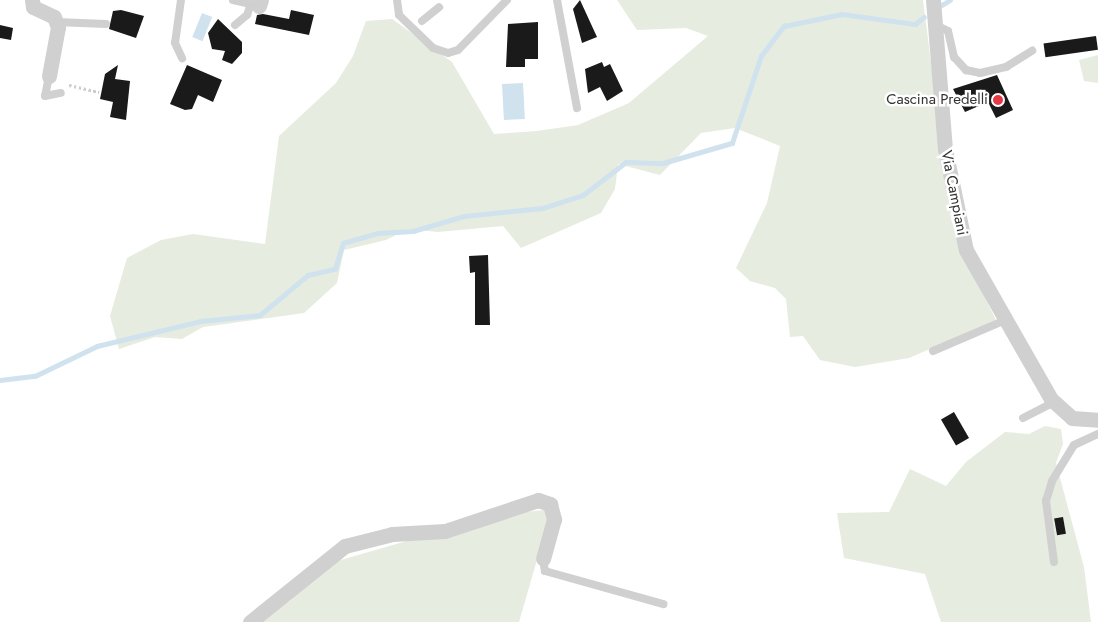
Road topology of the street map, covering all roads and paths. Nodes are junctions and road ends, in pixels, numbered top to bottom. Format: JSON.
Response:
{"nodes":[{"id":1,"x":32,"y":0,"type":"edge"},
{"id":2,"x":181,"y":0,"type":"edge"},
{"id":3,"x":233,"y":0,"type":"edge"},
{"id":4,"x":397,"y":0,"type":"edge"},
{"id":5,"x":507,"y":0,"type":"edge"},
{"id":6,"x":557,"y":0,"type":"edge"},
{"id":7,"x":933,"y":0,"type":"edge"},
{"id":8,"x":257,"y":4,"type":"edge"},
{"id":9,"x":439,"y":7,"type":"dead end"},
{"id":10,"x":56,"y":22,"type":"junction"},
{"id":11,"x":416,"y":23,"type":"junction"},
{"id":12,"x":106,"y":24,"type":"dead end"},
{"id":13,"x":234,"y":25,"type":"dead end"},
{"id":14,"x":936,"y":25,"type":"junction"},
{"id":15,"x":1032,"y":51,"type":"dead end"},
{"id":16,"x":182,"y":58,"type":"dead end"},
{"id":17,"x":49,"y":76,"type":"joint"},
{"id":18,"x":99,"y":92,"type":"dead end"},
{"id":19,"x":61,"y":93,"type":"joint"},
{"id":20,"x":577,"y":108,"type":"dead end"},
{"id":21,"x":1003,"y":321,"type":"junction"},
{"id":22,"x":933,"y":351,"type":"dead end"},
{"id":23,"x":1055,"y":402,"type":"junction"},
{"id":24,"x":1023,"y":418,"type":"dead end"},
{"id":25,"x":1098,"y":420,"type":"edge"},
{"id":26,"x":1098,"y":434,"type":"edge"},
{"id":27,"x":543,"y":559,"type":"joint"},
{"id":28,"x":1054,"y":562,"type":"dead end"},
{"id":29,"x":663,"y":604,"type":"dead end"},
{"id":30,"x":250,"y":622,"type":"edge"}],
"edges":[{"from":1,"to":10,"type":"street"},
{"from":2,"to":16,"type":"lane"},
{"from":3,"to":8,"type":"lane"},
{"from":4,"to":11,"type":"lane"},
{"from":5,"to":11,"type":"lane"},
{"from":6,"to":20,"type":"lane"},
{"from":7,"to":14,"type":"street","name":"Via Campiani"},
{"from":8,"to":13,"type":"lane"},
{"from":9,"to":11,"type":"lane"},
{"from":10,"to":12,"type":"lane"},
{"from":10,"to":17,"type":"street"},
{"from":14,"to":15,"type":"lane"},
{"from":14,"to":21,"type":"street","name":"Via Campiani"},
{"from":17,"to":19,"type":"lane"},
{"from":18,"to":19,"type":"path"},
{"from":21,"to":22,"type":"lane"},
{"from":21,"to":23,"type":"street","name":"Via Campiani"},
{"from":23,"to":24,"type":"lane"},
{"from":23,"to":25,"type":"street","name":"Via Campiani"},
{"from":26,"to":28,"type":"lane"},
{"from":27,"to":29,"type":"lane"},
{"from":27,"to":30,"type":"street"}]}
